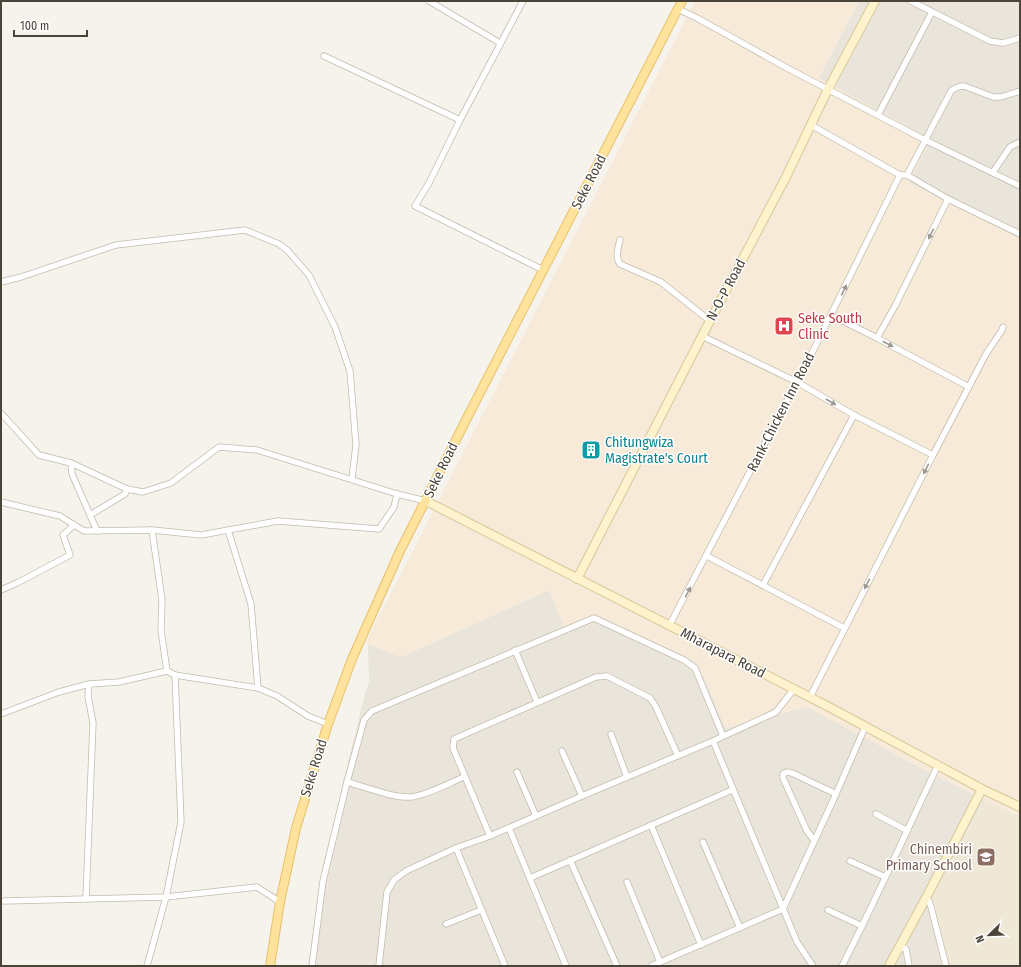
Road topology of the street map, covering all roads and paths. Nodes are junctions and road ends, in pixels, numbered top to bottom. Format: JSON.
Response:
{"nodes":[{"id":1,"x":429,"y":1,"type":"edge"},
{"id":2,"x":523,"y":1,"type":"edge"},
{"id":3,"x":682,"y":1,"type":"edge"},
{"id":4,"x":875,"y":1,"type":"edge"},
{"id":5,"x":911,"y":1,"type":"edge"},
{"id":6,"x":678,"y":9,"type":"junction"},
{"id":7,"x":932,"y":12,"type":"junction"},
{"id":8,"x":1020,"y":38,"type":"edge"},
{"id":9,"x":500,"y":43,"type":"junction"},
{"id":10,"x":324,"y":56,"type":"dead end"},
{"id":11,"x":828,"y":89,"type":"junction"},
{"id":12,"x":1020,"y":91,"type":"edge"},
{"id":13,"x":878,"y":115,"type":"junction"},
{"id":14,"x":460,"y":120,"type":"junction"},
{"id":15,"x":811,"y":125,"type":"junction"},
{"id":16,"x":925,"y":140,"type":"junction"},
{"id":17,"x":1020,"y":142,"type":"edge"},
{"id":18,"x":993,"y":172,"type":"junction"},
{"id":19,"x":904,"y":175,"type":"junction"},
{"id":20,"x":1020,"y":186,"type":"edge"},
{"id":21,"x":948,"y":199,"type":"junction"},
{"id":22,"x":1020,"y":234,"type":"edge"},
{"id":23,"x":620,"y":240,"type":"dead end"},
{"id":24,"x":543,"y":270,"type":"junction"},
{"id":25,"x":1,"y":282,"type":"edge"},
{"id":26,"x":831,"y":315,"type":"junction"},
{"id":27,"x":710,"y":321,"type":"junction"},
{"id":28,"x":1003,"y":327,"type":"dead end"},
{"id":29,"x":702,"y":336,"type":"junction"},
{"id":30,"x":877,"y":338,"type":"junction"},
{"id":31,"x":797,"y":382,"type":"junction"},
{"id":32,"x":969,"y":387,"type":"junction"},
{"id":33,"x":1,"y":412,"type":"edge"},
{"id":34,"x":854,"y":415,"type":"junction"},
{"id":35,"x":933,"y":455,"type":"junction"},
{"id":36,"x":71,"y":463,"type":"junction"},
{"id":37,"x":352,"y":478,"type":"junction"},
{"id":38,"x":127,"y":489,"type":"junction"},
{"id":39,"x":397,"y":494,"type":"junction"},
{"id":40,"x":426,"y":501,"type":"junction"},
{"id":41,"x":1,"y":502,"type":"edge"},
{"id":42,"x":90,"y":515,"type":"junction"},
{"id":43,"x":74,"y":525,"type":"junction"},
{"id":44,"x":152,"y":530,"type":"junction"},
{"id":45,"x":228,"y":530,"type":"junction"},
{"id":46,"x":97,"y":531,"type":"junction"},
{"id":47,"x":707,"y":556,"type":"junction"},
{"id":48,"x":577,"y":579,"type":"junction"},
{"id":49,"x":763,"y":585,"type":"junction"},
{"id":50,"x":1,"y":590,"type":"edge"},
{"id":51,"x":670,"y":626,"type":"junction"},
{"id":52,"x":844,"y":628,"type":"junction"},
{"id":53,"x":515,"y":650,"type":"junction"},
{"id":54,"x":167,"y":670,"type":"junction"},
{"id":55,"x":175,"y":674,"type":"junction"},
{"id":56,"x":89,"y":684,"type":"junction"},
{"id":57,"x":258,"y":688,"type":"junction"},
{"id":58,"x":794,"y":689,"type":"junction"},
{"id":59,"x":810,"y":697,"type":"junction"},
{"id":60,"x":537,"y":702,"type":"junction"},
{"id":61,"x":1,"y":714,"type":"edge"},
{"id":62,"x":328,"y":724,"type":"junction"},
{"id":63,"x":865,"y":727,"type":"junction"},
{"id":64,"x":611,"y":734,"type":"dead end"},
{"id":65,"x":723,"y":736,"type":"junction"},
{"id":66,"x":713,"y":741,"type":"junction"},
{"id":67,"x":562,"y":751,"type":"dead end"},
{"id":68,"x":678,"y":756,"type":"junction"},
{"id":69,"x":938,"y":765,"type":"junction"},
{"id":70,"x":517,"y":772,"type":"dead end"},
{"id":71,"x":464,"y":777,"type":"junction"},
{"id":72,"x":627,"y":777,"type":"junction"},
{"id":73,"x":347,"y":782,"type":"junction"},
{"id":74,"x":982,"y":788,"type":"junction"},
{"id":75,"x":732,"y":790,"type":"junction"},
{"id":76,"x":836,"y":794,"type":"junction"},
{"id":77,"x":582,"y":796,"type":"junction"},
{"id":78,"x":1020,"y":807,"type":"edge"},
{"id":79,"x":876,"y":814,"type":"dead end"},
{"id":80,"x":536,"y":816,"type":"junction"},
{"id":81,"x":651,"y":825,"type":"junction"},
{"id":82,"x":508,"y":828,"type":"junction"},
{"id":83,"x":906,"y":830,"type":"junction"},
{"id":84,"x":490,"y":836,"type":"junction"},
{"id":85,"x":814,"y":840,"type":"junction"},
{"id":86,"x":702,"y":842,"type":"dead end"},
{"id":87,"x":456,"y":848,"type":"junction"},
{"id":88,"x":570,"y":860,"type":"junction"},
{"id":89,"x":850,"y":862,"type":"dead end"},
{"id":90,"x":885,"y":877,"type":"junction"},
{"id":91,"x":530,"y":878,"type":"junction"},
{"id":92,"x":627,"y":882,"type":"dead end"},
{"id":93,"x":166,"y":897,"type":"junction"},
{"id":94,"x":926,"y":898,"type":"junction"},
{"id":95,"x":86,"y":899,"type":"junction"},
{"id":96,"x":4,"y":901,"type":"dead end"},
{"id":97,"x":280,"y":902,"type":"junction"},
{"id":98,"x":783,"y":909,"type":"junction"},
{"id":99,"x":482,"y":910,"type":"junction"},
{"id":100,"x":828,"y":910,"type":"dead end"},
{"id":101,"x":446,"y":924,"type":"dead end"},
{"id":102,"x":862,"y":926,"type":"junction"},
{"id":103,"x":740,"y":928,"type":"junction"},
{"id":104,"x":701,"y":945,"type":"junction"},
{"id":105,"x":899,"y":947,"type":"junction"},
{"id":106,"x":660,"y":962,"type":"junction"},
{"id":107,"x":147,"y":966,"type":"edge"},
{"id":108,"x":270,"y":966,"type":"edge"},
{"id":109,"x":312,"y":966,"type":"edge"},
{"id":110,"x":379,"y":966,"type":"edge"},
{"id":111,"x":505,"y":966,"type":"edge"},
{"id":112,"x":566,"y":966,"type":"edge"},
{"id":113,"x":617,"y":966,"type":"edge"},
{"id":114,"x":651,"y":966,"type":"edge"},
{"id":115,"x":813,"y":966,"type":"edge"},
{"id":116,"x":842,"y":966,"type":"edge"},
{"id":117,"x":889,"y":966,"type":"edge"},
{"id":118,"x":910,"y":966,"type":"edge"},
{"id":119,"x":946,"y":966,"type":"edge"}],
"edges":[{"from":1,"to":9,"type":"street"},
{"from":2,"to":9,"type":"street"},
{"from":3,"to":6,"type":"main road","name":"Seke Road"},
{"from":4,"to":11,"type":"street","name":"N-O-P Road"},
{"from":5,"to":7,"type":"street"},
{"from":6,"to":11,"type":"street"},
{"from":6,"to":24,"type":"main road","name":"Seke Road"},
{"from":7,"to":8,"type":"street"},
{"from":7,"to":13,"type":"street"},
{"from":9,"to":14,"type":"street"},
{"from":10,"to":14,"type":"street"},
{"from":11,"to":13,"type":"street"},
{"from":11,"to":15,"type":"street","name":"N-O-P Road"},
{"from":12,"to":16,"type":"street","name":"Rank-Chicken Inn Road"},
{"from":13,"to":16,"type":"street"},
{"from":14,"to":24,"type":"street"},
{"from":15,"to":19,"type":"street"},
{"from":15,"to":27,"type":"street","name":"N-O-P Road"},
{"from":16,"to":18,"type":"street"},
{"from":16,"to":19,"type":"street","name":"Rank-Chicken Inn Road"},
{"from":17,"to":18,"type":"street"},
{"from":18,"to":20,"type":"street"},
{"from":19,"to":21,"type":"street"},
{"from":26,"to":19,"type":"street","name":"Rank-Chicken Inn Road","one_way":true},
{"from":21,"to":22,"type":"street"},
{"from":21,"to":30,"type":"street","one_way":true},
{"from":23,"to":27,"type":"street"},
{"from":24,"to":40,"type":"main road","name":"Seke Road"},
{"from":25,"to":37,"type":"street"},
{"from":26,"to":30,"type":"street"},
{"from":26,"to":31,"type":"street","name":"Rank-Chicken Inn Road"},
{"from":27,"to":29,"type":"street","name":"N-O-P Road"},
{"from":28,"to":32,"type":"street"},
{"from":29,"to":31,"type":"street"},
{"from":29,"to":48,"type":"street","name":"N-O-P Road"},
{"from":30,"to":32,"type":"street","one_way":true},
{"from":31,"to":34,"type":"street","one_way":true},
{"from":31,"to":47,"type":"street","name":"Rank-Chicken Inn Road"},
{"from":32,"to":35,"type":"street"},
{"from":33,"to":36,"type":"street"},
{"from":34,"to":35,"type":"street"},
{"from":34,"to":49,"type":"street"},
{"from":35,"to":52,"type":"street","one_way":true},
{"from":36,"to":38,"type":"street"},
{"from":36,"to":42,"type":"street"},
{"from":37,"to":38,"type":"street"},
{"from":37,"to":39,"type":"street"},
{"from":38,"to":42,"type":"street"},
{"from":39,"to":40,"type":"street"},
{"from":39,"to":45,"type":"street"},
{"from":40,"to":48,"type":"street","name":"Mharapara Road"},
{"from":40,"to":62,"type":"main road","name":"Seke Road"},
{"from":41,"to":43,"type":"street"},
{"from":42,"to":46,"type":"street"},
{"from":43,"to":46,"type":"street"},
{"from":43,"to":50,"type":"street"},
{"from":44,"to":45,"type":"street"},
{"from":44,"to":46,"type":"street"},
{"from":44,"to":54,"type":"street"},
{"from":45,"to":57,"type":"street"},
{"from":47,"to":49,"type":"street"},
{"from":51,"to":47,"type":"street","name":"Rank-Chicken Inn Road","one_way":true},
{"from":48,"to":51,"type":"street","name":"Mharapara Road"},
{"from":49,"to":52,"type":"street"},
{"from":51,"to":58,"type":"street","name":"Mharapara Road"},
{"from":52,"to":59,"type":"street"},
{"from":53,"to":60,"type":"street"},
{"from":53,"to":65,"type":"street"},
{"from":53,"to":73,"type":"street"},
{"from":54,"to":55,"type":"street"},
{"from":54,"to":56,"type":"street"},
{"from":55,"to":57,"type":"street"},
{"from":55,"to":93,"type":"street"},
{"from":56,"to":61,"type":"street"},
{"from":56,"to":95,"type":"street"},
{"from":57,"to":62,"type":"street"},
{"from":58,"to":59,"type":"street","name":"Mharapara Road"},
{"from":58,"to":65,"type":"street"},
{"from":59,"to":63,"type":"street","name":"Mharapara Road"},
{"from":60,"to":68,"type":"street"},
{"from":60,"to":71,"type":"street"},
{"from":62,"to":97,"type":"main road","name":"Seke Road"},
{"from":63,"to":69,"type":"street","name":"Mharapara Road"},
{"from":63,"to":76,"type":"street"},
{"from":64,"to":72,"type":"street"},
{"from":65,"to":66,"type":"street"},
{"from":66,"to":68,"type":"street"},
{"from":66,"to":75,"type":"street"},
{"from":67,"to":77,"type":"street"},
{"from":68,"to":72,"type":"street"},
{"from":69,"to":74,"type":"street","name":"Mharapara Road"},
{"from":69,"to":83,"type":"street"},
{"from":70,"to":80,"type":"street"},
{"from":71,"to":73,"type":"street"},
{"from":71,"to":84,"type":"street"},
{"from":72,"to":77,"type":"street"},
{"from":73,"to":109,"type":"street"},
{"from":74,"to":78,"type":"street","name":"Mharapara Road"},
{"from":74,"to":94,"type":"street"},
{"from":75,"to":81,"type":"street"},
{"from":75,"to":98,"type":"street"},
{"from":76,"to":85,"type":"street"},
{"from":76,"to":85,"type":"street"},
{"from":77,"to":80,"type":"street"},
{"from":79,"to":83,"type":"street"},
{"from":80,"to":82,"type":"street"},
{"from":81,"to":88,"type":"street"},
{"from":81,"to":104,"type":"street"},
{"from":82,"to":84,"type":"street"},
{"from":82,"to":91,"type":"street"},
{"from":83,"to":90,"type":"street"},
{"from":84,"to":87,"type":"street"},
{"from":85,"to":98,"type":"street"},
{"from":86,"to":103,"type":"street"},
{"from":87,"to":99,"type":"street"},
{"from":87,"to":110,"type":"street"},
{"from":88,"to":91,"type":"street"},
{"from":88,"to":113,"type":"street"},
{"from":89,"to":90,"type":"street"},
{"from":90,"to":102,"type":"street"},
{"from":91,"to":112,"type":"street"},
{"from":92,"to":106,"type":"street"},
{"from":93,"to":95,"type":"street"},
{"from":93,"to":97,"type":"street"},
{"from":93,"to":107,"type":"street"},
{"from":94,"to":105,"type":"street"},
{"from":94,"to":119,"type":"street"},
{"from":95,"to":96,"type":"street"},
{"from":97,"to":108,"type":"main road","name":"Seke Road"},
{"from":98,"to":103,"type":"street"},
{"from":98,"to":115,"type":"street"},
{"from":99,"to":101,"type":"street"},
{"from":99,"to":111,"type":"street"},
{"from":100,"to":102,"type":"street"},
{"from":102,"to":116,"type":"street"},
{"from":103,"to":104,"type":"street"},
{"from":104,"to":106,"type":"street"},
{"from":105,"to":117,"type":"street"},
{"from":105,"to":118,"type":"street"},
{"from":106,"to":114,"type":"street"}]}
